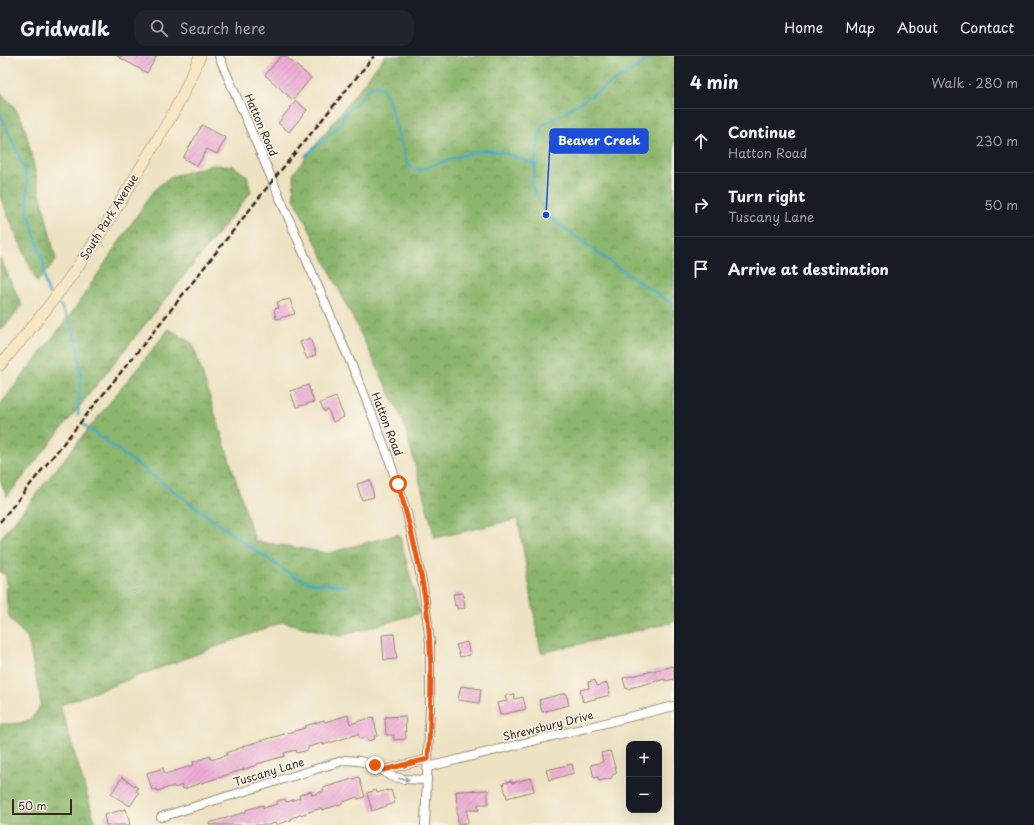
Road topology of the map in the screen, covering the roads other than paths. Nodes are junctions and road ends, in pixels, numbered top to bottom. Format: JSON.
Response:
{"nodes":[{"id":1,"x":200,"y":56,"type":"edge"},
{"id":2,"x":219,"y":56,"type":"edge"},
{"id":3,"x":0,"y":365,"type":"edge"},
{"id":4,"x":674,"y":706,"type":"edge"},
{"id":5,"x":428,"y":763,"type":"junction"},
{"id":6,"x":383,"y":770,"type":"junction"},
{"id":7,"x":427,"y":780,"type":"junction"},
{"id":8,"x":161,"y":817,"type":"dead end"},
{"id":9,"x":425,"y":825,"type":"edge"}],
"edges":[{"from":1,"to":3,"type":"street","name":"South Park Avenue"},
{"from":2,"to":5,"type":"street","name":"Hatton Road"},
{"from":4,"to":5,"type":"street","name":"Shrewsbury Drive"},
{"from":5,"to":6,"type":"street"},
{"from":5,"to":7,"type":"street","name":"Hatton Road"},
{"from":6,"to":7,"type":"street","name":"Tuscany Lane","one_way":true},
{"from":6,"to":8,"type":"street","name":"Tuscany Lane"},
{"from":7,"to":9,"type":"street","name":"Hatton Road"}]}
